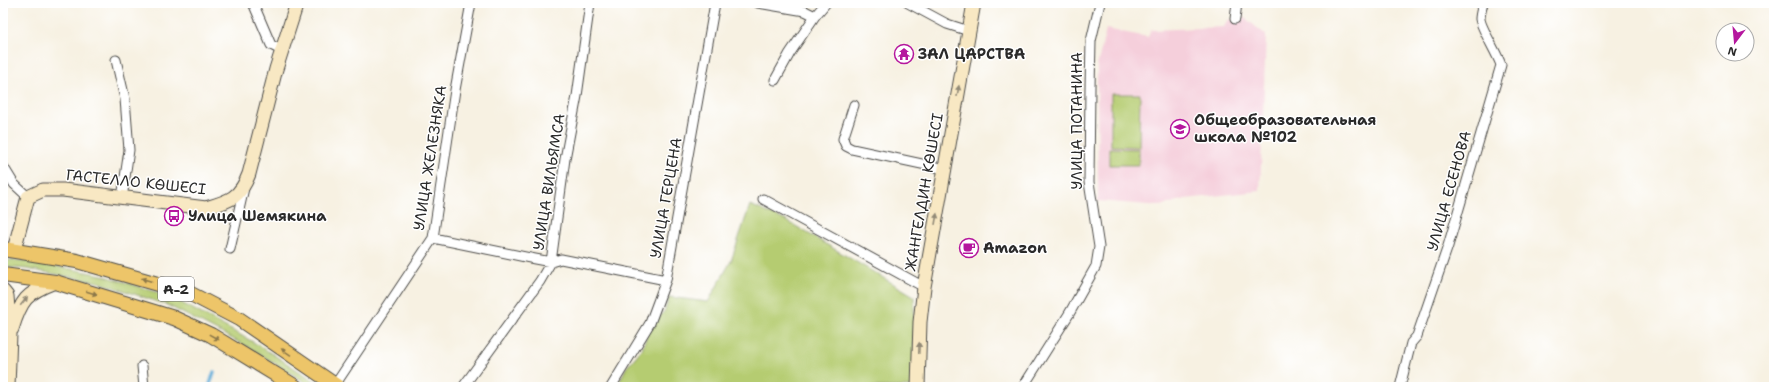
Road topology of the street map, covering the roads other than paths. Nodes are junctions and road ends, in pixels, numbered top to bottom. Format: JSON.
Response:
{"nodes":[{"id":1,"x":253,"y":3,"type":"edge"},
{"id":2,"x":297,"y":3,"type":"edge"},
{"id":3,"x":471,"y":3,"type":"edge"},
{"id":4,"x":590,"y":3,"type":"edge"},
{"id":5,"x":715,"y":3,"type":"edge"},
{"id":6,"x":758,"y":3,"type":"edge"},
{"id":7,"x":826,"y":3,"type":"edge"},
{"id":8,"x":908,"y":3,"type":"edge"},
{"id":9,"x":974,"y":3,"type":"edge"},
{"id":10,"x":1100,"y":3,"type":"edge"},
{"id":11,"x":1237,"y":3,"type":"edge"},
{"id":12,"x":1483,"y":3,"type":"edge"},
{"id":13,"x":814,"y":16,"type":"junction"},
{"id":14,"x":1235,"y":19,"type":"dead end"},
{"id":15,"x":969,"y":31,"type":"junction"},
{"id":16,"x":281,"y":50,"type":"junction"},
{"id":17,"x":116,"y":60,"type":"dead end"},
{"id":18,"x":775,"y":80,"type":"dead end"},
{"id":19,"x":854,"y":105,"type":"dead end"},
{"id":20,"x":3,"y":166,"type":"edge"},
{"id":21,"x":945,"y":169,"type":"junction"},
{"id":22,"x":244,"y":186,"type":"junction"},
{"id":23,"x":28,"y":196,"type":"junction"},
{"id":24,"x":122,"y":198,"type":"junction"},
{"id":25,"x":763,"y":199,"type":"dead end"},
{"id":26,"x":433,"y":238,"type":"junction"},
{"id":27,"x":230,"y":249,"type":"dead end"},
{"id":28,"x":9,"y":250,"type":"edge"},
{"id":29,"x":551,"y":262,"type":"junction"},
{"id":30,"x":3,"y":275,"type":"edge"},
{"id":31,"x":666,"y":280,"type":"junction"},
{"id":32,"x":55,"y":282,"type":"junction"},
{"id":33,"x":924,"y":287,"type":"junction"},
{"id":34,"x":3,"y":292,"type":"edge"},
{"id":35,"x":7,"y":335,"type":"edge"},
{"id":36,"x":142,"y":366,"type":"dead end"},
{"id":37,"x":337,"y":386,"type":"edge"},
{"id":38,"x":8,"y":387,"type":"edge"},
{"id":39,"x":144,"y":387,"type":"edge"},
{"id":40,"x":296,"y":387,"type":"edge"},
{"id":41,"x":463,"y":387,"type":"edge"},
{"id":42,"x":611,"y":387,"type":"edge"},
{"id":43,"x":918,"y":387,"type":"edge"},
{"id":44,"x":1023,"y":387,"type":"edge"},
{"id":45,"x":1400,"y":387,"type":"edge"}],
"edges":[{"from":1,"to":16,"type":"street"},
{"from":2,"to":16,"type":"main road","name":"ГАСТЕЛЛО КӨШЕСІ"},
{"from":3,"to":26,"type":"street","name":"УЛИЦА ЖЕЛЕЗНЯКА"},
{"from":4,"to":29,"type":"street","name":"УЛИЦА ВИЛЬЯМСА"},
{"from":5,"to":31,"type":"street","name":"УЛИЦА ГЕРЦЕНА"},
{"from":6,"to":13,"type":"street"},
{"from":7,"to":13,"type":"street"},
{"from":8,"to":15,"type":"street"},
{"from":9,"to":15,"type":"main road","name":"ЖАНГЕЛДИН КӨШЕСІ"},
{"from":10,"to":44,"type":"street","name":"УЛИЦА ПОТАНИНА"},
{"from":11,"to":14,"type":"street"},
{"from":12,"to":45,"type":"street","name":"УЛИЦА ЕСЕНОВА"},
{"from":13,"to":18,"type":"street"},
{"from":21,"to":15,"type":"main road","name":"ЖАНГЕЛДИН КӨШЕСІ","one_way":true},
{"from":16,"to":22,"type":"main road","name":"ГАСТЕЛЛО КӨШЕСІ"},
{"from":17,"to":24,"type":"street"},
{"from":19,"to":21,"type":"street"},
{"from":20,"to":23,"type":"street"},
{"from":33,"to":21,"type":"main road","name":"ЖАНГЕЛДИН КӨШЕСІ","one_way":true},
{"from":22,"to":24,"type":"main road","name":"ГАСТЕЛЛО КӨШЕСІ"},
{"from":22,"to":27,"type":"street"},
{"from":23,"to":24,"type":"main road","name":"ГАСТЕЛЛО КӨШЕСІ"},
{"from":23,"to":28,"type":"main road"},
{"from":25,"to":33,"type":"street"},
{"from":26,"to":29,"type":"street"},
{"from":26,"to":37,"type":"street","name":"УЛИЦА ЖЕЛЕЗНЯКА"},
{"from":37,"to":28,"type":"main road","number":"A-2","one_way":true},
{"from":29,"to":31,"type":"street"},
{"from":29,"to":41,"type":"street","name":"УЛИЦА ВИЛЬЯМСА"},
{"from":30,"to":32,"type":"main road","number":"A-2"},
{"from":31,"to":42,"type":"street","name":"УЛИЦА ГЕРЦЕНА"},
{"from":35,"to":32,"type":"main road","one_way":true},
{"from":32,"to":40,"type":"main road","number":"A-2","one_way":true},
{"from":43,"to":33,"type":"main road","name":"ЖАНГЕЛДИН КӨШЕСІ","one_way":true},
{"from":34,"to":35,"type":"main road"},
{"from":35,"to":38,"type":"main road"},
{"from":36,"to":39,"type":"street"}]}
